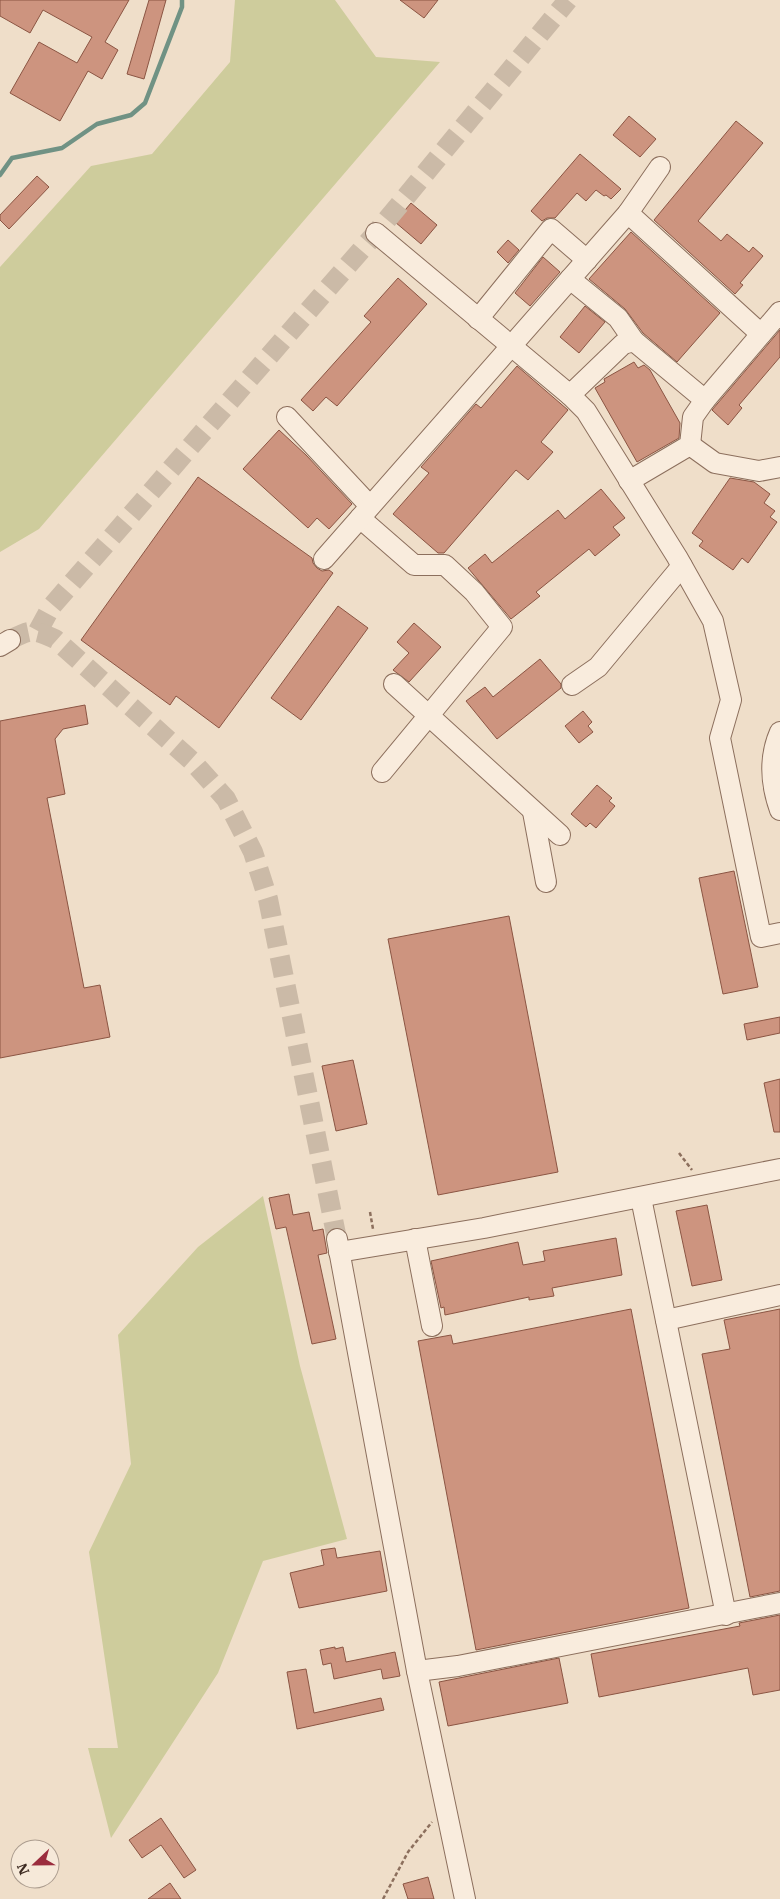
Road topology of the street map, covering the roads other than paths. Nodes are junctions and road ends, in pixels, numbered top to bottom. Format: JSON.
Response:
{"nodes":[{"id":1,"x":660,"y":167,"type":"dead end"},
{"id":2,"x":628,"y":213,"type":"junction"},
{"id":3,"x":376,"y":233,"type":"dead end"},
{"id":4,"x":587,"y":260,"type":"junction"},
{"id":5,"x":570,"y":279,"type":"junction"},
{"id":6,"x":780,"y":312,"type":"edge"},
{"id":7,"x":478,"y":319,"type":"junction"},
{"id":8,"x":761,"y":334,"type":"junction"},
{"id":9,"x":634,"y":341,"type":"junction"},
{"id":10,"x":511,"y":346,"type":"junction"},
{"id":11,"x":570,"y":395,"type":"junction"},
{"id":12,"x":705,"y":400,"type":"junction"},
{"id":13,"x":286,"y":417,"type":"dead end"},
{"id":14,"x":690,"y":446,"type":"junction"},
{"id":15,"x":780,"y":467,"type":"edge"},
{"id":16,"x":629,"y":481,"type":"junction"},
{"id":17,"x":365,"y":512,"type":"junction"},
{"id":18,"x":324,"y":559,"type":"dead end"},
{"id":19,"x":682,"y":566,"type":"junction"},
{"id":20,"x":394,"y":684,"type":"dead end"},
{"id":21,"x":572,"y":685,"type":"dead end"},
{"id":22,"x":429,"y":716,"type":"junction"},
{"id":23,"x":780,"y":732,"type":"edge"},
{"id":24,"x":382,"y":772,"type":"dead end"},
{"id":25,"x":780,"y":810,"type":"edge"},
{"id":26,"x":533,"y":812,"type":"junction"},
{"id":27,"x":560,"y":836,"type":"dead end"},
{"id":28,"x":546,"y":882,"type":"dead end"},
{"id":29,"x":780,"y":933,"type":"edge"},
{"id":30,"x":780,"y":1169,"type":"edge"},
{"id":31,"x":641,"y":1198,"type":"junction"},
{"id":32,"x":415,"y":1239,"type":"junction"},
{"id":33,"x":780,"y":1294,"type":"edge"},
{"id":34,"x":666,"y":1320,"type":"junction"},
{"id":35,"x":432,"y":1326,"type":"dead end"},
{"id":36,"x":780,"y":1603,"type":"edge"},
{"id":37,"x":726,"y":1614,"type":"junction"},
{"id":38,"x":417,"y":1671,"type":"junction"},
{"id":39,"x":465,"y":1899,"type":"edge"}],
"edges":[{"from":1,"to":2,"type":"lane"},
{"from":2,"to":4,"type":"lane"},
{"from":2,"to":8,"type":"lane"},
{"from":3,"to":7,"type":"lane"},
{"from":4,"to":5,"type":"lane"},
{"from":4,"to":7,"type":"lane"},
{"from":5,"to":9,"type":"lane"},
{"from":5,"to":10,"type":"lane"},
{"from":6,"to":8,"type":"lane"},
{"from":7,"to":10,"type":"lane"},
{"from":8,"to":12,"type":"lane"},
{"from":9,"to":11,"type":"lane"},
{"from":9,"to":12,"type":"lane"},
{"from":10,"to":11,"type":"lane"},
{"from":10,"to":17,"type":"lane"},
{"from":11,"to":16,"type":"lane"},
{"from":12,"to":14,"type":"lane"},
{"from":13,"to":17,"type":"lane"},
{"from":14,"to":15,"type":"lane"},
{"from":14,"to":16,"type":"lane"},
{"from":16,"to":19,"type":"lane"},
{"from":17,"to":18,"type":"lane"},
{"from":17,"to":22,"type":"lane"},
{"from":19,"to":21,"type":"lane"},
{"from":19,"to":29,"type":"lane"},
{"from":20,"to":22,"type":"lane"},
{"from":22,"to":24,"type":"lane"},
{"from":22,"to":26,"type":"lane"},
{"from":23,"to":25,"type":"lane"},
{"from":26,"to":27,"type":"lane"},
{"from":26,"to":28,"type":"lane"},
{"from":30,"to":31,"type":"lane"},
{"from":31,"to":32,"type":"lane"},
{"from":31,"to":34,"type":"lane"},
{"from":32,"to":35,"type":"lane"},
{"from":32,"to":38,"type":"lane"},
{"from":33,"to":34,"type":"lane"},
{"from":34,"to":37,"type":"lane"},
{"from":36,"to":37,"type":"lane"},
{"from":37,"to":38,"type":"lane"},
{"from":38,"to":39,"type":"lane"}]}
